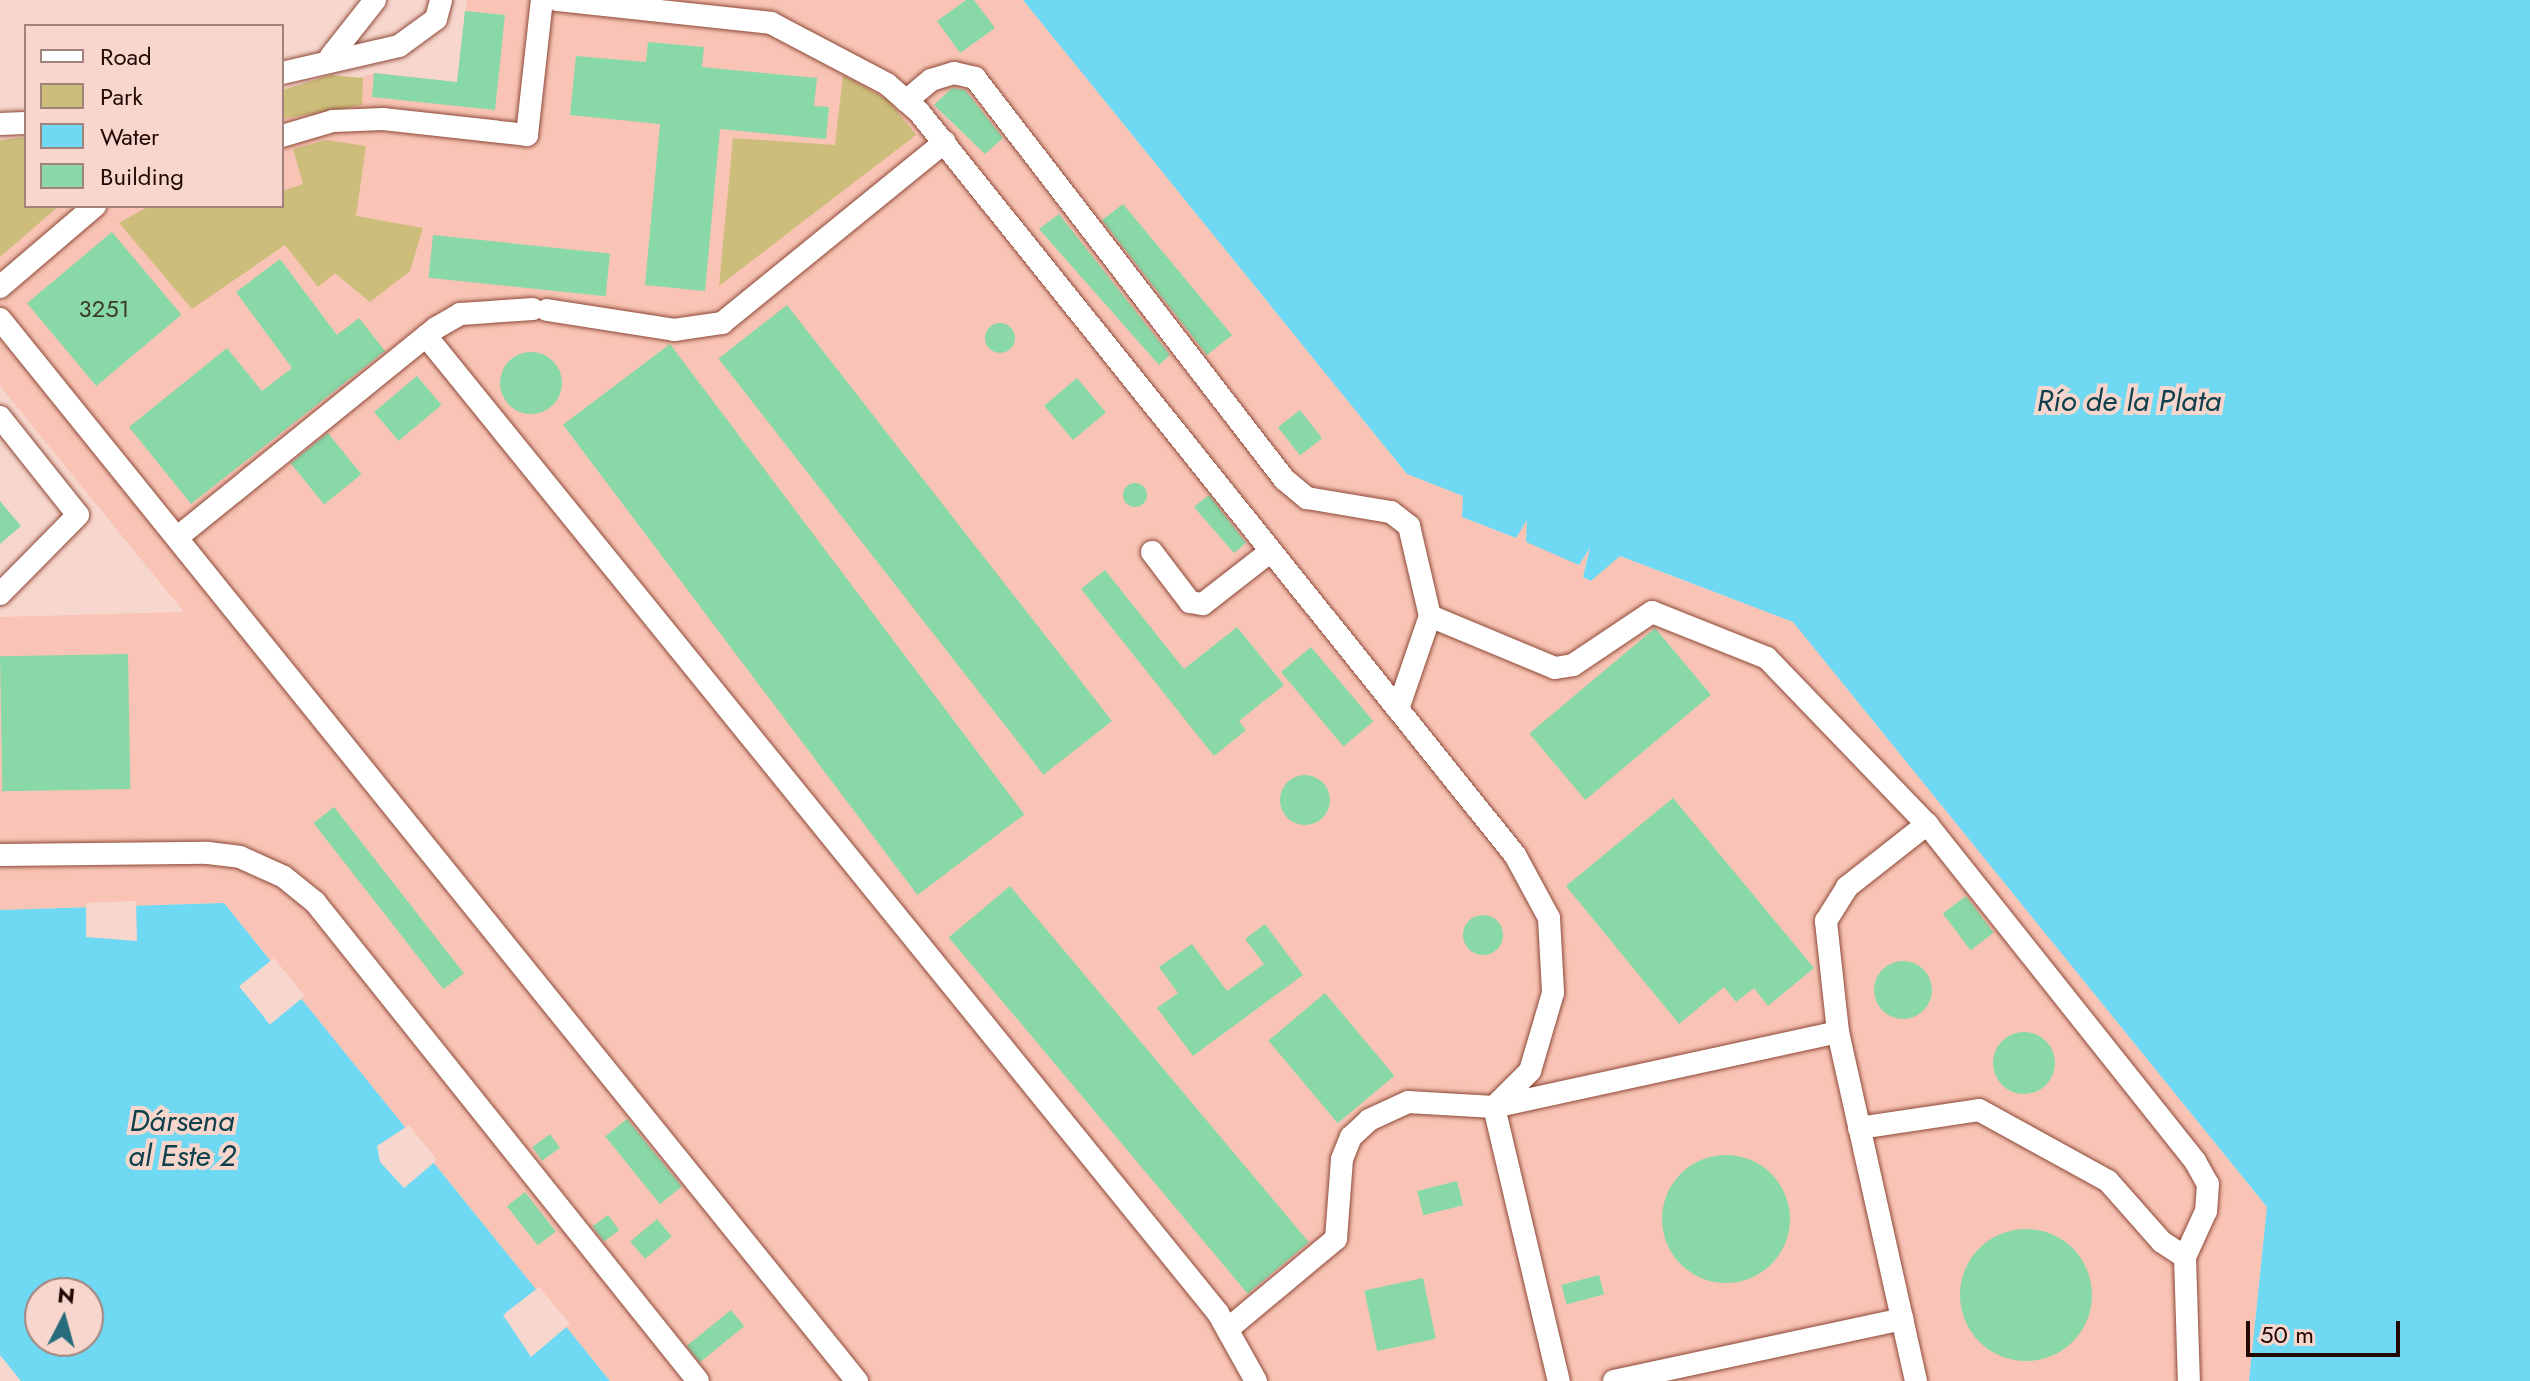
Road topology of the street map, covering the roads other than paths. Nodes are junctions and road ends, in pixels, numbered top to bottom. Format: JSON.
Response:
{"nodes":[{"id":1,"x":375,"y":0,"type":"edge"},
{"id":2,"x":441,"y":0,"type":"edge"},
{"id":3,"x":542,"y":0,"type":"edge"},
{"id":4,"x":557,"y":0,"type":"edge"},
{"id":5,"x":331,"y":56,"type":"junction"},
{"id":6,"x":284,"y":72,"type":"edge"},
{"id":7,"x":906,"y":101,"type":"junction"},
{"id":8,"x":24,"y":123,"type":"edge"},
{"id":9,"x":0,"y":124,"type":"edge"},
{"id":10,"x":284,"y":135,"type":"edge"},
{"id":11,"x":945,"y":142,"type":"junction"},
{"id":12,"x":93,"y":208,"type":"edge"},
{"id":13,"x":0,"y":287,"type":"edge"},
{"id":14,"x":0,"y":319,"type":"edge"},
{"id":15,"x":426,"y":336,"type":"junction"},
{"id":16,"x":0,"y":417,"type":"edge"},
{"id":17,"x":179,"y":536,"type":"junction"},
{"id":18,"x":1271,"y":551,"type":"junction"},
{"id":19,"x":1152,"y":552,"type":"dead end"},
{"id":20,"x":0,"y":594,"type":"edge"},
{"id":21,"x":1430,"y":616,"type":"junction"},
{"id":22,"x":1398,"y":709,"type":"junction"},
{"id":23,"x":1927,"y":824,"type":"junction"},
{"id":24,"x":0,"y":855,"type":"edge"},
{"id":25,"x":1838,"y":1032,"type":"junction"},
{"id":26,"x":1494,"y":1107,"type":"junction"},
{"id":27,"x":1859,"y":1128,"type":"junction"},
{"id":28,"x":2185,"y":1257,"type":"junction"},
{"id":29,"x":1902,"y":1319,"type":"junction"},
{"id":30,"x":1229,"y":1328,"type":"junction"},
{"id":31,"x":698,"y":1381,"type":"edge"},
{"id":32,"x":857,"y":1381,"type":"edge"},
{"id":33,"x":1256,"y":1381,"type":"edge"},
{"id":34,"x":1559,"y":1381,"type":"edge"},
{"id":35,"x":1614,"y":1381,"type":"edge"},
{"id":36,"x":1916,"y":1381,"type":"edge"},
{"id":37,"x":2189,"y":1381,"type":"edge"}],
"edges":[{"from":1,"to":5,"type":"street"},
{"from":2,"to":5,"type":"street"},
{"from":3,"to":10,"type":"street"},
{"from":4,"to":7,"type":"street"},
{"from":5,"to":6,"type":"street"},
{"from":7,"to":11,"type":"street"},
{"from":7,"to":21,"type":"street"},
{"from":8,"to":9,"type":"street"},
{"from":11,"to":15,"type":"street"},
{"from":11,"to":18,"type":"street"},
{"from":12,"to":13,"type":"street"},
{"from":14,"to":17,"type":"street"},
{"from":15,"to":17,"type":"street"},
{"from":15,"to":30,"type":"street"},
{"from":16,"to":20,"type":"street"},
{"from":17,"to":32,"type":"street"},
{"from":18,"to":19,"type":"street"},
{"from":18,"to":22,"type":"street"},
{"from":21,"to":22,"type":"street"},
{"from":21,"to":23,"type":"street"},
{"from":22,"to":26,"type":"street"},
{"from":23,"to":25,"type":"street"},
{"from":23,"to":28,"type":"street"},
{"from":24,"to":31,"type":"street"},
{"from":25,"to":26,"type":"street"},
{"from":25,"to":27,"type":"street"},
{"from":26,"to":30,"type":"street"},
{"from":26,"to":34,"type":"street"},
{"from":27,"to":28,"type":"street"},
{"from":27,"to":29,"type":"street"},
{"from":28,"to":37,"type":"street"},
{"from":29,"to":35,"type":"street"},
{"from":29,"to":36,"type":"street"},
{"from":30,"to":33,"type":"street"}]}
